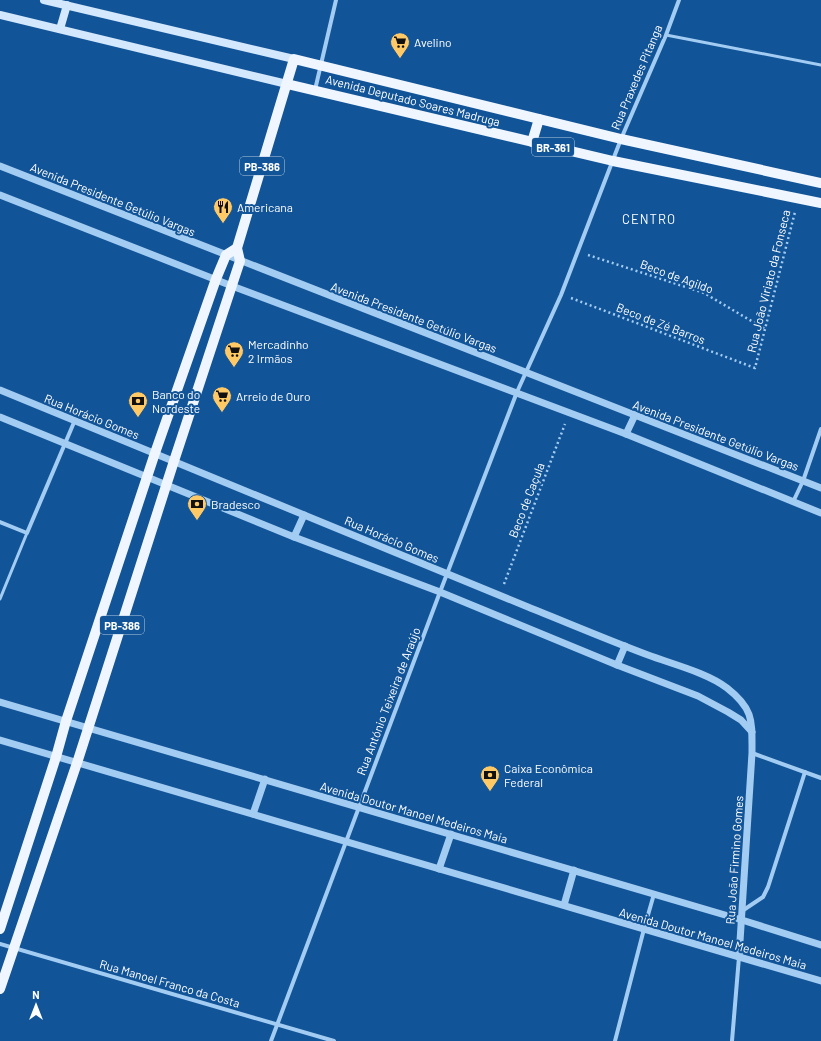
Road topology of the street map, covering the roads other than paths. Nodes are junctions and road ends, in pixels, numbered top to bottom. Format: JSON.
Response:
{"nodes":[{"id":1,"x":44,"y":0,"type":"edge"},
{"id":2,"x":336,"y":0,"type":"edge"},
{"id":3,"x":679,"y":0,"type":"edge"},
{"id":4,"x":67,"y":5,"type":"junction"},
{"id":5,"x":0,"y":15,"type":"edge"},
{"id":6,"x":60,"y":29,"type":"junction"},
{"id":7,"x":666,"y":35,"type":"junction"},
{"id":8,"x":294,"y":59,"type":"junction"},
{"id":9,"x":821,"y":65,"type":"edge"},
{"id":10,"x":321,"y":66,"type":"junction"},
{"id":11,"x":287,"y":84,"type":"junction"},
{"id":12,"x":314,"y":90,"type":"junction"},
{"id":13,"x":539,"y":119,"type":"junction"},
{"id":14,"x":621,"y":139,"type":"junction"},
{"id":15,"x":532,"y":142,"type":"junction"},
{"id":16,"x":612,"y":161,"type":"junction"},
{"id":17,"x":0,"y":166,"type":"edge"},
{"id":18,"x":821,"y":183,"type":"edge"},
{"id":19,"x":0,"y":195,"type":"edge"},
{"id":20,"x":821,"y":203,"type":"edge"},
{"id":21,"x":237,"y":248,"type":"junction"},
{"id":22,"x":226,"y":255,"type":"junction"},
{"id":23,"x":240,"y":261,"type":"junction"},
{"id":24,"x":216,"y":279,"type":"junction"},
{"id":25,"x":232,"y":286,"type":"junction"},
{"id":26,"x":561,"y":295,"type":"joint"},
{"id":27,"x":526,"y":372,"type":"junction"},
{"id":28,"x":181,"y":379,"type":"junction"},
{"id":29,"x":199,"y":386,"type":"junction"},
{"id":30,"x":0,"y":390,"type":"edge"},
{"id":31,"x":517,"y":392,"type":"junction"},
{"id":32,"x":635,"y":415,"type":"junction"},
{"id":33,"x":0,"y":417,"type":"edge"},
{"id":34,"x":74,"y":420,"type":"junction"},
{"id":35,"x":821,"y":429,"type":"edge"},
{"id":36,"x":626,"y":434,"type":"junction"},
{"id":37,"x":65,"y":444,"type":"junction"},
{"id":38,"x":155,"y":453,"type":"junction"},
{"id":39,"x":174,"y":461,"type":"junction"},
{"id":40,"x":147,"y":477,"type":"junction"},
{"id":41,"x":803,"y":481,"type":"junction"},
{"id":42,"x":166,"y":485,"type":"junction"},
{"id":43,"x":821,"y":488,"type":"edge"},
{"id":44,"x":793,"y":502,"type":"junction"},
{"id":45,"x":821,"y":513,"type":"edge"},
{"id":46,"x":304,"y":515,"type":"junction"},
{"id":47,"x":0,"y":522,"type":"edge"},
{"id":48,"x":27,"y":533,"type":"junction"},
{"id":49,"x":294,"y":538,"type":"junction"},
{"id":50,"x":447,"y":574,"type":"junction"},
{"id":51,"x":440,"y":592,"type":"junction"},
{"id":52,"x":0,"y":599,"type":"edge"},
{"id":53,"x":625,"y":646,"type":"junction"},
{"id":54,"x":618,"y":665,"type":"junction"},
{"id":55,"x":0,"y":702,"type":"edge"},
{"id":56,"x":66,"y":721,"type":"junction"},
{"id":57,"x":89,"y":728,"type":"junction"},
{"id":58,"x":752,"y":732,"type":"junction"},
{"id":59,"x":0,"y":740,"type":"edge"},
{"id":60,"x":752,"y":753,"type":"junction"},
{"id":61,"x":56,"y":757,"type":"junction"},
{"id":62,"x":77,"y":763,"type":"junction"},
{"id":63,"x":805,"y":772,"type":"junction"},
{"id":64,"x":821,"y":778,"type":"edge"},
{"id":65,"x":265,"y":779,"type":"junction"},
{"id":66,"x":359,"y":807,"type":"junction"},
{"id":67,"x":253,"y":814,"type":"junction"},
{"id":68,"x":451,"y":834,"type":"junction"},
{"id":69,"x":346,"y":842,"type":"junction"},
{"id":70,"x":439,"y":869,"type":"junction"},
{"id":71,"x":574,"y":870,"type":"junction"},
{"id":72,"x":654,"y":894,"type":"junction"},
{"id":73,"x":564,"y":906,"type":"junction"},
{"id":74,"x":742,"y":911,"type":"junction"},
{"id":75,"x":742,"y":920,"type":"junction"},
{"id":76,"x":0,"y":929,"type":"edge"},
{"id":77,"x":644,"y":929,"type":"junction"},
{"id":78,"x":0,"y":944,"type":"edge"},
{"id":79,"x":821,"y":946,"type":"edge"},
{"id":80,"x":13,"y":947,"type":"junction"},
{"id":81,"x":739,"y":957,"type":"junction"},
{"id":82,"x":821,"y":981,"type":"edge"},
{"id":83,"x":0,"y":988,"type":"edge"},
{"id":84,"x":277,"y":1024,"type":"junction"},
{"id":85,"x":271,"y":1041,"type":"edge"},
{"id":86,"x":334,"y":1041,"type":"edge"},
{"id":87,"x":615,"y":1041,"type":"edge"},
{"id":88,"x":732,"y":1041,"type":"edge"}],
"edges":[{"from":1,"to":4,"type":"main road","name":"Avenida Deputado Soares Madruga"},
{"from":2,"to":10,"type":"street"},
{"from":3,"to":7,"type":"street","name":"Rua Praxedes Pitanga"},
{"from":4,"to":6,"type":"main road"},
{"from":4,"to":8,"type":"main road","name":"Avenida Deputado Soares Madruga"},
{"from":5,"to":6,"type":"main road","name":"Avenida Deputado Soares Madruga"},
{"from":6,"to":11,"type":"main road","name":"Avenida Deputado Soares Madruga"},
{"from":7,"to":9,"type":"lane"},
{"from":7,"to":14,"type":"street","name":"Rua Praxedes Pitanga"},
{"from":8,"to":10,"type":"main road","name":"Avenida Deputado Soares Madruga","number":"BR-361"},
{"from":8,"to":11,"type":"main road","number":"PB-386"},
{"from":10,"to":12,"type":"street"},
{"from":10,"to":13,"type":"main road","name":"Avenida Deputado Soares Madruga","number":"BR-361"},
{"from":11,"to":12,"type":"main road","name":"Avenida Deputado Soares Madruga","number":"BR-361"},
{"from":11,"to":21,"type":"main road","number":"PB-386"},
{"from":12,"to":15,"type":"main road","name":"Avenida Deputado Soares Madruga","number":"BR-361"},
{"from":13,"to":14,"type":"main road","name":"Avenida Deputado Soares Madruga","number":"BR-361"},
{"from":13,"to":15,"type":"main road"},
{"from":14,"to":16,"type":"street","name":"Rua Praxedes Pitanga"},
{"from":14,"to":18,"type":"main road","name":"Avenida Deputado Soares Madruga","number":"BR-361"},
{"from":15,"to":16,"type":"main road","name":"Avenida Deputado Soares Madruga","number":"BR-361"},
{"from":16,"to":20,"type":"main road","name":"Avenida Deputado Soares Madruga","number":"BR-361"},
{"from":16,"to":26,"type":"street","name":"Rua Praxedes Pitanga"},
{"from":17,"to":22,"type":"street","name":"Avenida Presidente Getúlio Vargas"},
{"from":19,"to":24,"type":"street"},
{"from":21,"to":22,"type":"main road"},
{"from":21,"to":23,"type":"main road","number":"PB-386"},
{"from":22,"to":23,"type":"street","name":"Avenida Presidente Getúlio Vargas"},
{"from":22,"to":24,"type":"main road","number":"PB-386"},
{"from":23,"to":25,"type":"main road","number":"PB-386"},
{"from":23,"to":27,"type":"street","name":"Avenida Presidente Getúlio Vargas"},
{"from":24,"to":25,"type":"street"},
{"from":24,"to":28,"type":"main road","number":"PB-386"},
{"from":25,"to":29,"type":"main road","number":"PB-386"},
{"from":25,"to":31,"type":"street"},
{"from":26,"to":27,"type":"street","name":"Rua António Teixeira de Araújo"},
{"from":27,"to":31,"type":"street","name":"Rua António Teixeira de Araújo"},
{"from":27,"to":32,"type":"street","name":"Avenida Presidente Getúlio Vargas"},
{"from":28,"to":29,"type":"main road"},
{"from":28,"to":38,"type":"main road","number":"PB-386"},
{"from":29,"to":39,"type":"main road","number":"PB-386"},
{"from":30,"to":34,"type":"street","name":"Rua Horácio Gomes"},
{"from":31,"to":36,"type":"street"},
{"from":31,"to":50,"type":"street","name":"Rua António Teixeira de Araújo"},
{"from":32,"to":36,"type":"street"},
{"from":32,"to":41,"type":"street","name":"Avenida Presidente Getúlio Vargas"},
{"from":33,"to":37,"type":"street"},
{"from":34,"to":37,"type":"street"},
{"from":34,"to":38,"type":"street","name":"Rua Horácio Gomes"},
{"from":35,"to":41,"type":"street"},
{"from":36,"to":44,"type":"street"},
{"from":37,"to":40,"type":"street"},
{"from":37,"to":48,"type":"street"},
{"from":38,"to":39,"type":"street","name":"Rua Horácio Gomes"},
{"from":38,"to":40,"type":"main road","number":"PB-386"},
{"from":39,"to":42,"type":"main road","number":"PB-386"},
{"from":39,"to":46,"type":"street","name":"Rua Horácio Gomes"},
{"from":40,"to":42,"type":"street"},
{"from":40,"to":56,"type":"main road","number":"PB-386"},
{"from":41,"to":43,"type":"street","name":"Avenida Presidente Getúlio Vargas"},
{"from":41,"to":44,"type":"street"},
{"from":42,"to":49,"type":"street"},
{"from":42,"to":57,"type":"main road","number":"PB-386"},
{"from":44,"to":45,"type":"street"},
{"from":46,"to":49,"type":"street"},
{"from":46,"to":50,"type":"street","name":"Rua Horácio Gomes"},
{"from":47,"to":48,"type":"street"},
{"from":48,"to":52,"type":"lane"},
{"from":49,"to":51,"type":"street"},
{"from":50,"to":51,"type":"street","name":"Rua António Teixeira de Araújo"},
{"from":50,"to":53,"type":"street","name":"Rua Horácio Gomes"},
{"from":51,"to":54,"type":"street"},
{"from":51,"to":66,"type":"street","name":"Rua António Teixeira de Araújo"},
{"from":53,"to":54,"type":"street"},
{"from":53,"to":58,"type":"street","name":"Rua Horácio Gomes"},
{"from":54,"to":58,"type":"street"},
{"from":55,"to":56,"type":"street","name":"Avenida Doutor Manoel Medeiros Maia"},
{"from":56,"to":57,"type":"street","name":"Avenida Doutor Manoel Medeiros Maia"},
{"from":56,"to":61,"type":"main road","number":"PB-386"},
{"from":57,"to":62,"type":"main road","number":"PB-386"},
{"from":57,"to":65,"type":"street","name":"Avenida Doutor Manoel Medeiros Maia"},
{"from":58,"to":60,"type":"street","name":"Rua Horácio Gomes"},
{"from":59,"to":61,"type":"street","name":"Avenida Doutor Manoel Medeiros Maia"},
{"from":60,"to":63,"type":"street"},
{"from":60,"to":74,"type":"street","name":"Rua João Firmino Gomes"},
{"from":61,"to":62,"type":"street","name":"Avenida Doutor Manoel Medeiros Maia"},
{"from":61,"to":76,"type":"main road","number":"PB-386"},
{"from":62,"to":67,"type":"street","name":"Avenida Doutor Manoel Medeiros Maia"},
{"from":62,"to":80,"type":"main road","number":"PB-386"},
{"from":63,"to":64,"type":"street"},
{"from":63,"to":74,"type":"street"},
{"from":65,"to":66,"type":"street","name":"Avenida Doutor Manoel Medeiros Maia"},
{"from":65,"to":67,"type":"street"},
{"from":66,"to":68,"type":"street","name":"Avenida Doutor Manoel Medeiros Maia"},
{"from":66,"to":69,"type":"street","name":"Rua António Teixeira de Araújo"},
{"from":67,"to":69,"type":"street","name":"Avenida Doutor Manoel Medeiros Maia"},
{"from":68,"to":70,"type":"street"},
{"from":68,"to":71,"type":"street","name":"Avenida Doutor Manoel Medeiros Maia"},
{"from":69,"to":70,"type":"street","name":"Avenida Doutor Manoel Medeiros Maia"},
{"from":69,"to":84,"type":"street","name":"Rua António Teixeira de Araújo"},
{"from":70,"to":73,"type":"street","name":"Avenida Doutor Manoel Medeiros Maia"},
{"from":71,"to":72,"type":"street","name":"Avenida Doutor Manoel Medeiros Maia"},
{"from":71,"to":73,"type":"street"},
{"from":72,"to":75,"type":"street","name":"Avenida Doutor Manoel Medeiros Maia"},
{"from":72,"to":77,"type":"street"},
{"from":73,"to":77,"type":"street","name":"Avenida Doutor Manoel Medeiros Maia"},
{"from":74,"to":75,"type":"street","name":"Rua João Firmino Gomes"},
{"from":75,"to":79,"type":"street","name":"Avenida Doutor Manoel Medeiros Maia"},
{"from":75,"to":81,"type":"street","name":"Rua João Firmino Gomes"},
{"from":77,"to":81,"type":"street","name":"Avenida Doutor Manoel Medeiros Maia"},
{"from":77,"to":87,"type":"street"},
{"from":78,"to":80,"type":"street","name":"Rua Manoel Franco da Costa"},
{"from":80,"to":83,"type":"main road","number":"PB-386"},
{"from":80,"to":84,"type":"street","name":"Rua Manoel Franco da Costa"},
{"from":81,"to":82,"type":"street","name":"Avenida Doutor Manoel Medeiros Maia"},
{"from":81,"to":88,"type":"street","name":"Rua João Firmino Gomes"},
{"from":84,"to":85,"type":"street","name":"Rua António Teixeira de Araújo"},
{"from":84,"to":86,"type":"street","name":"Rua Manoel Franco da Costa"}]}
